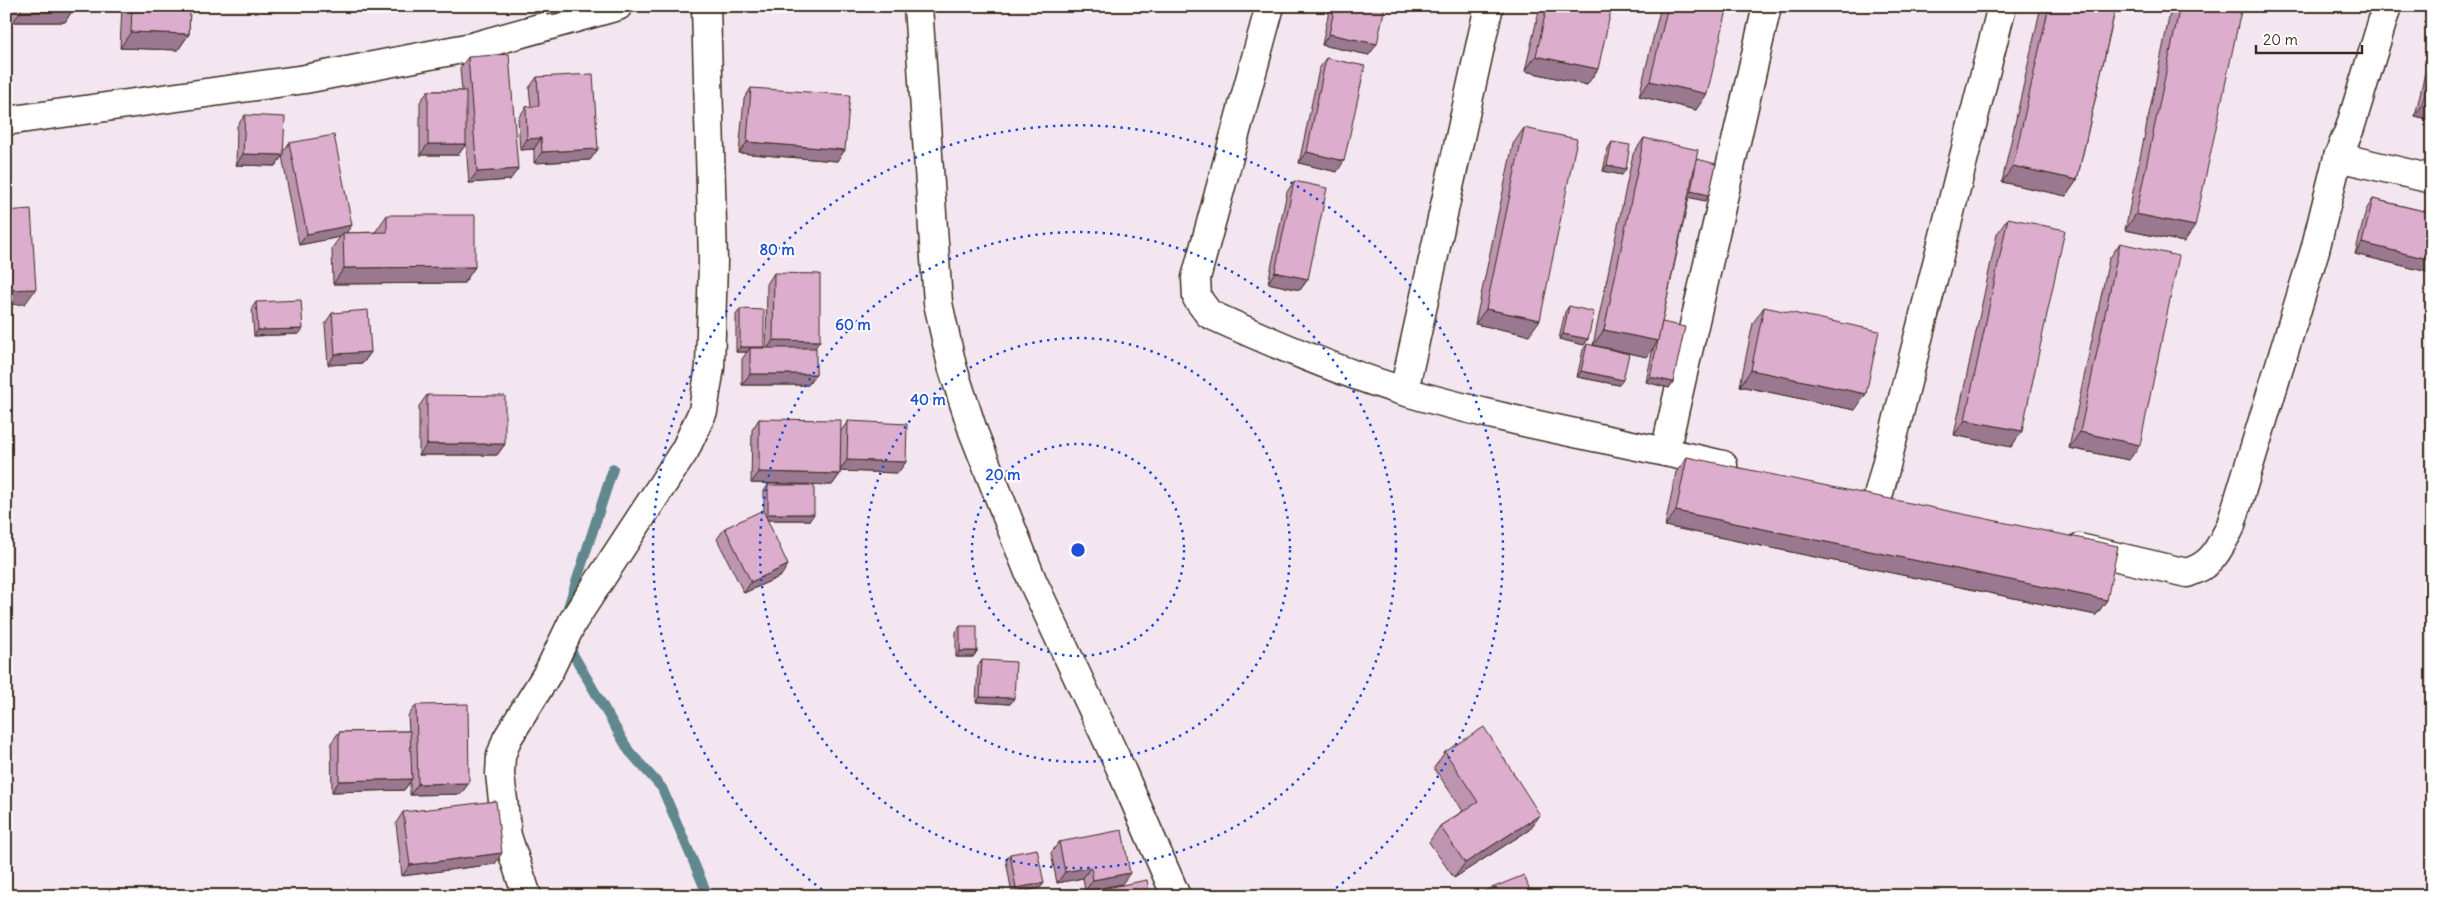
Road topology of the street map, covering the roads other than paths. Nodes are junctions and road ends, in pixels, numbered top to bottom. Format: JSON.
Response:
{"nodes":[{"id":1,"x":618,"y":6,"type":"edge"},
{"id":2,"x":706,"y":6,"type":"edge"},
{"id":3,"x":918,"y":6,"type":"edge"},
{"id":4,"x":1270,"y":6,"type":"edge"},
{"id":5,"x":1489,"y":6,"type":"edge"},
{"id":6,"x":1766,"y":6,"type":"edge"},
{"id":7,"x":2002,"y":6,"type":"edge"},
{"id":8,"x":2388,"y":6,"type":"edge"},
{"id":9,"x":6,"y":121,"type":"edge"},
{"id":10,"x":2338,"y":158,"type":"junction"},
{"id":11,"x":2432,"y":179,"type":"edge"},
{"id":12,"x":1404,"y":391,"type":"junction"},
{"id":13,"x":1665,"y":452,"type":"junction"},
{"id":14,"x":1752,"y":472,"type":"edge"},
{"id":15,"x":1906,"y":508,"type":"edge"},
{"id":16,"x":2051,"y":541,"type":"edge"},
{"id":17,"x":527,"y":896,"type":"edge"},
{"id":18,"x":1176,"y":896,"type":"edge"}],
"edges":[{"from":1,"to":9,"type":"street"},
{"from":2,"to":17,"type":"street"},
{"from":3,"to":18,"type":"street"},
{"from":4,"to":12,"type":"street"},
{"from":5,"to":12,"type":"street"},
{"from":6,"to":13,"type":"street"},
{"from":7,"to":15,"type":"street"},
{"from":8,"to":10,"type":"street"},
{"from":10,"to":11,"type":"street"},
{"from":10,"to":16,"type":"street"},
{"from":12,"to":13,"type":"street"},
{"from":13,"to":14,"type":"street"}]}
